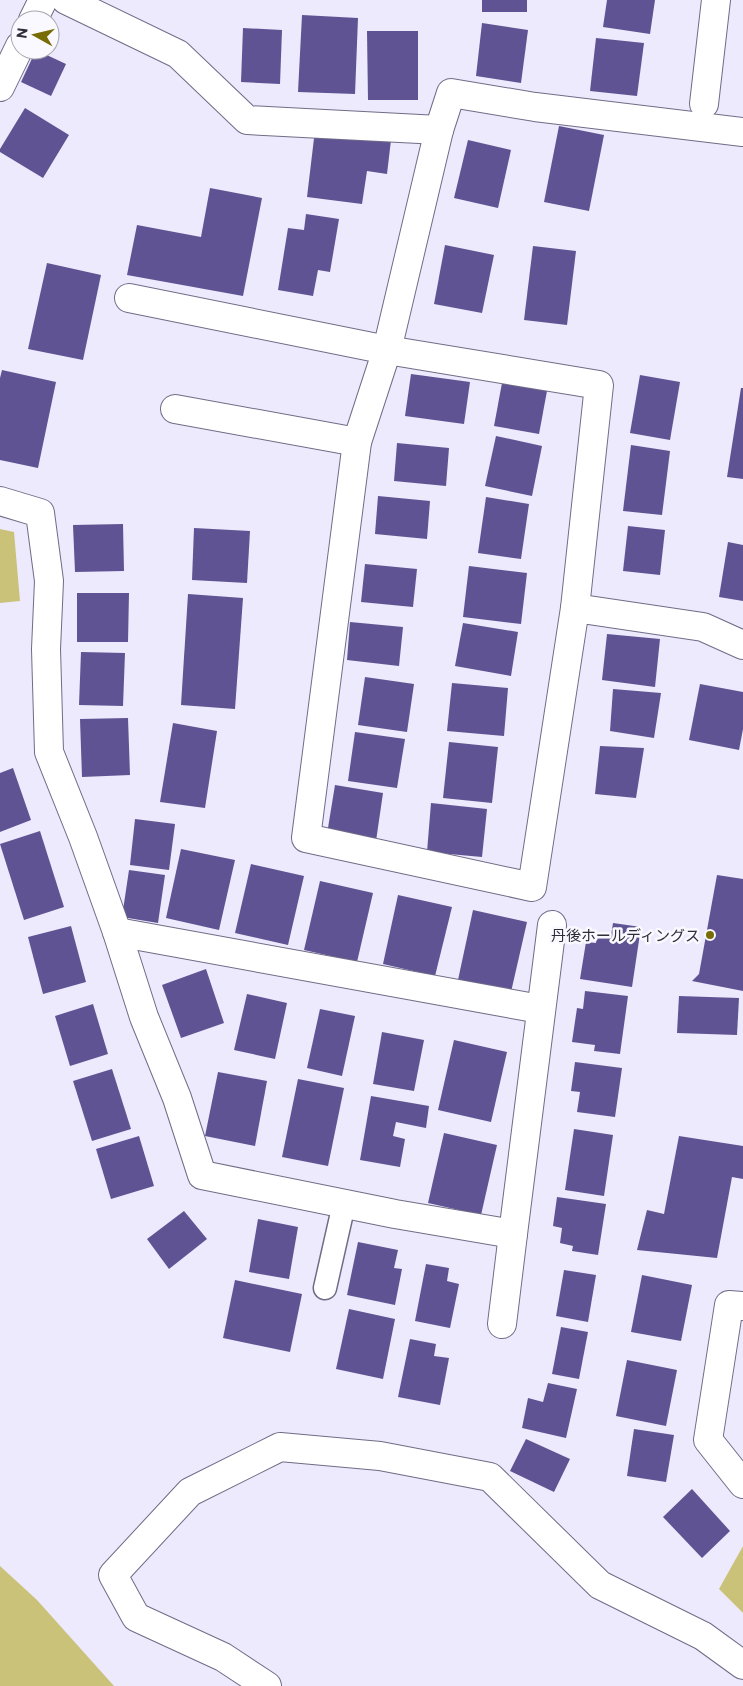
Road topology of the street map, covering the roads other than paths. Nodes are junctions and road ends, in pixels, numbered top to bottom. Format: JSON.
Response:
{"nodes":[{"id":1,"x":66,"y":0,"type":"edge"},
{"id":2,"x":716,"y":0,"type":"edge"},
{"id":3,"x":13,"y":60,"type":"edge"},
{"id":4,"x":0,"y":87,"type":"edge"},
{"id":5,"x":704,"y":104,"type":"dead end"},
{"id":6,"x":438,"y":130,"type":"junction"},
{"id":7,"x":743,"y":132,"type":"edge"},
{"id":8,"x":129,"y":298,"type":"dead end"},
{"id":9,"x":387,"y":350,"type":"junction"},
{"id":10,"x":175,"y":410,"type":"dead end"},
{"id":11,"x":357,"y":442,"type":"junction"},
{"id":12,"x":0,"y":500,"type":"edge"},
{"id":13,"x":574,"y":608,"type":"junction"},
{"id":14,"x":743,"y":645,"type":"edge"},
{"id":15,"x":552,"y":926,"type":"dead end"},
{"id":16,"x":117,"y":932,"type":"junction"},
{"id":17,"x":540,"y":1009,"type":"junction"},
{"id":18,"x":344,"y":1204,"type":"junction"},
{"id":19,"x":513,"y":1234,"type":"junction"},
{"id":20,"x":325,"y":1288,"type":"dead end"},
{"id":21,"x":743,"y":1306,"type":"edge"},
{"id":22,"x":502,"y":1324,"type":"dead end"},
{"id":23,"x":743,"y":1484,"type":"edge"},
{"id":24,"x":743,"y":1665,"type":"edge"},
{"id":25,"x":267,"y":1686,"type":"edge"}],
"edges":[{"from":1,"to":6,"type":"street"},
{"from":2,"to":5,"type":"street"},
{"from":3,"to":4,"type":"street"},
{"from":6,"to":7,"type":"street"},
{"from":6,"to":9,"type":"street"},
{"from":8,"to":9,"type":"street"},
{"from":9,"to":11,"type":"street"},
{"from":9,"to":13,"type":"street"},
{"from":10,"to":11,"type":"street"},
{"from":11,"to":13,"type":"street"},
{"from":12,"to":16,"type":"street"},
{"from":13,"to":14,"type":"street"},
{"from":15,"to":17,"type":"street"},
{"from":16,"to":17,"type":"street"},
{"from":16,"to":18,"type":"street"},
{"from":17,"to":19,"type":"street"},
{"from":18,"to":19,"type":"street"},
{"from":18,"to":20,"type":"lane"},
{"from":19,"to":22,"type":"street"},
{"from":21,"to":23,"type":"street"},
{"from":24,"to":25,"type":"street"}]}
